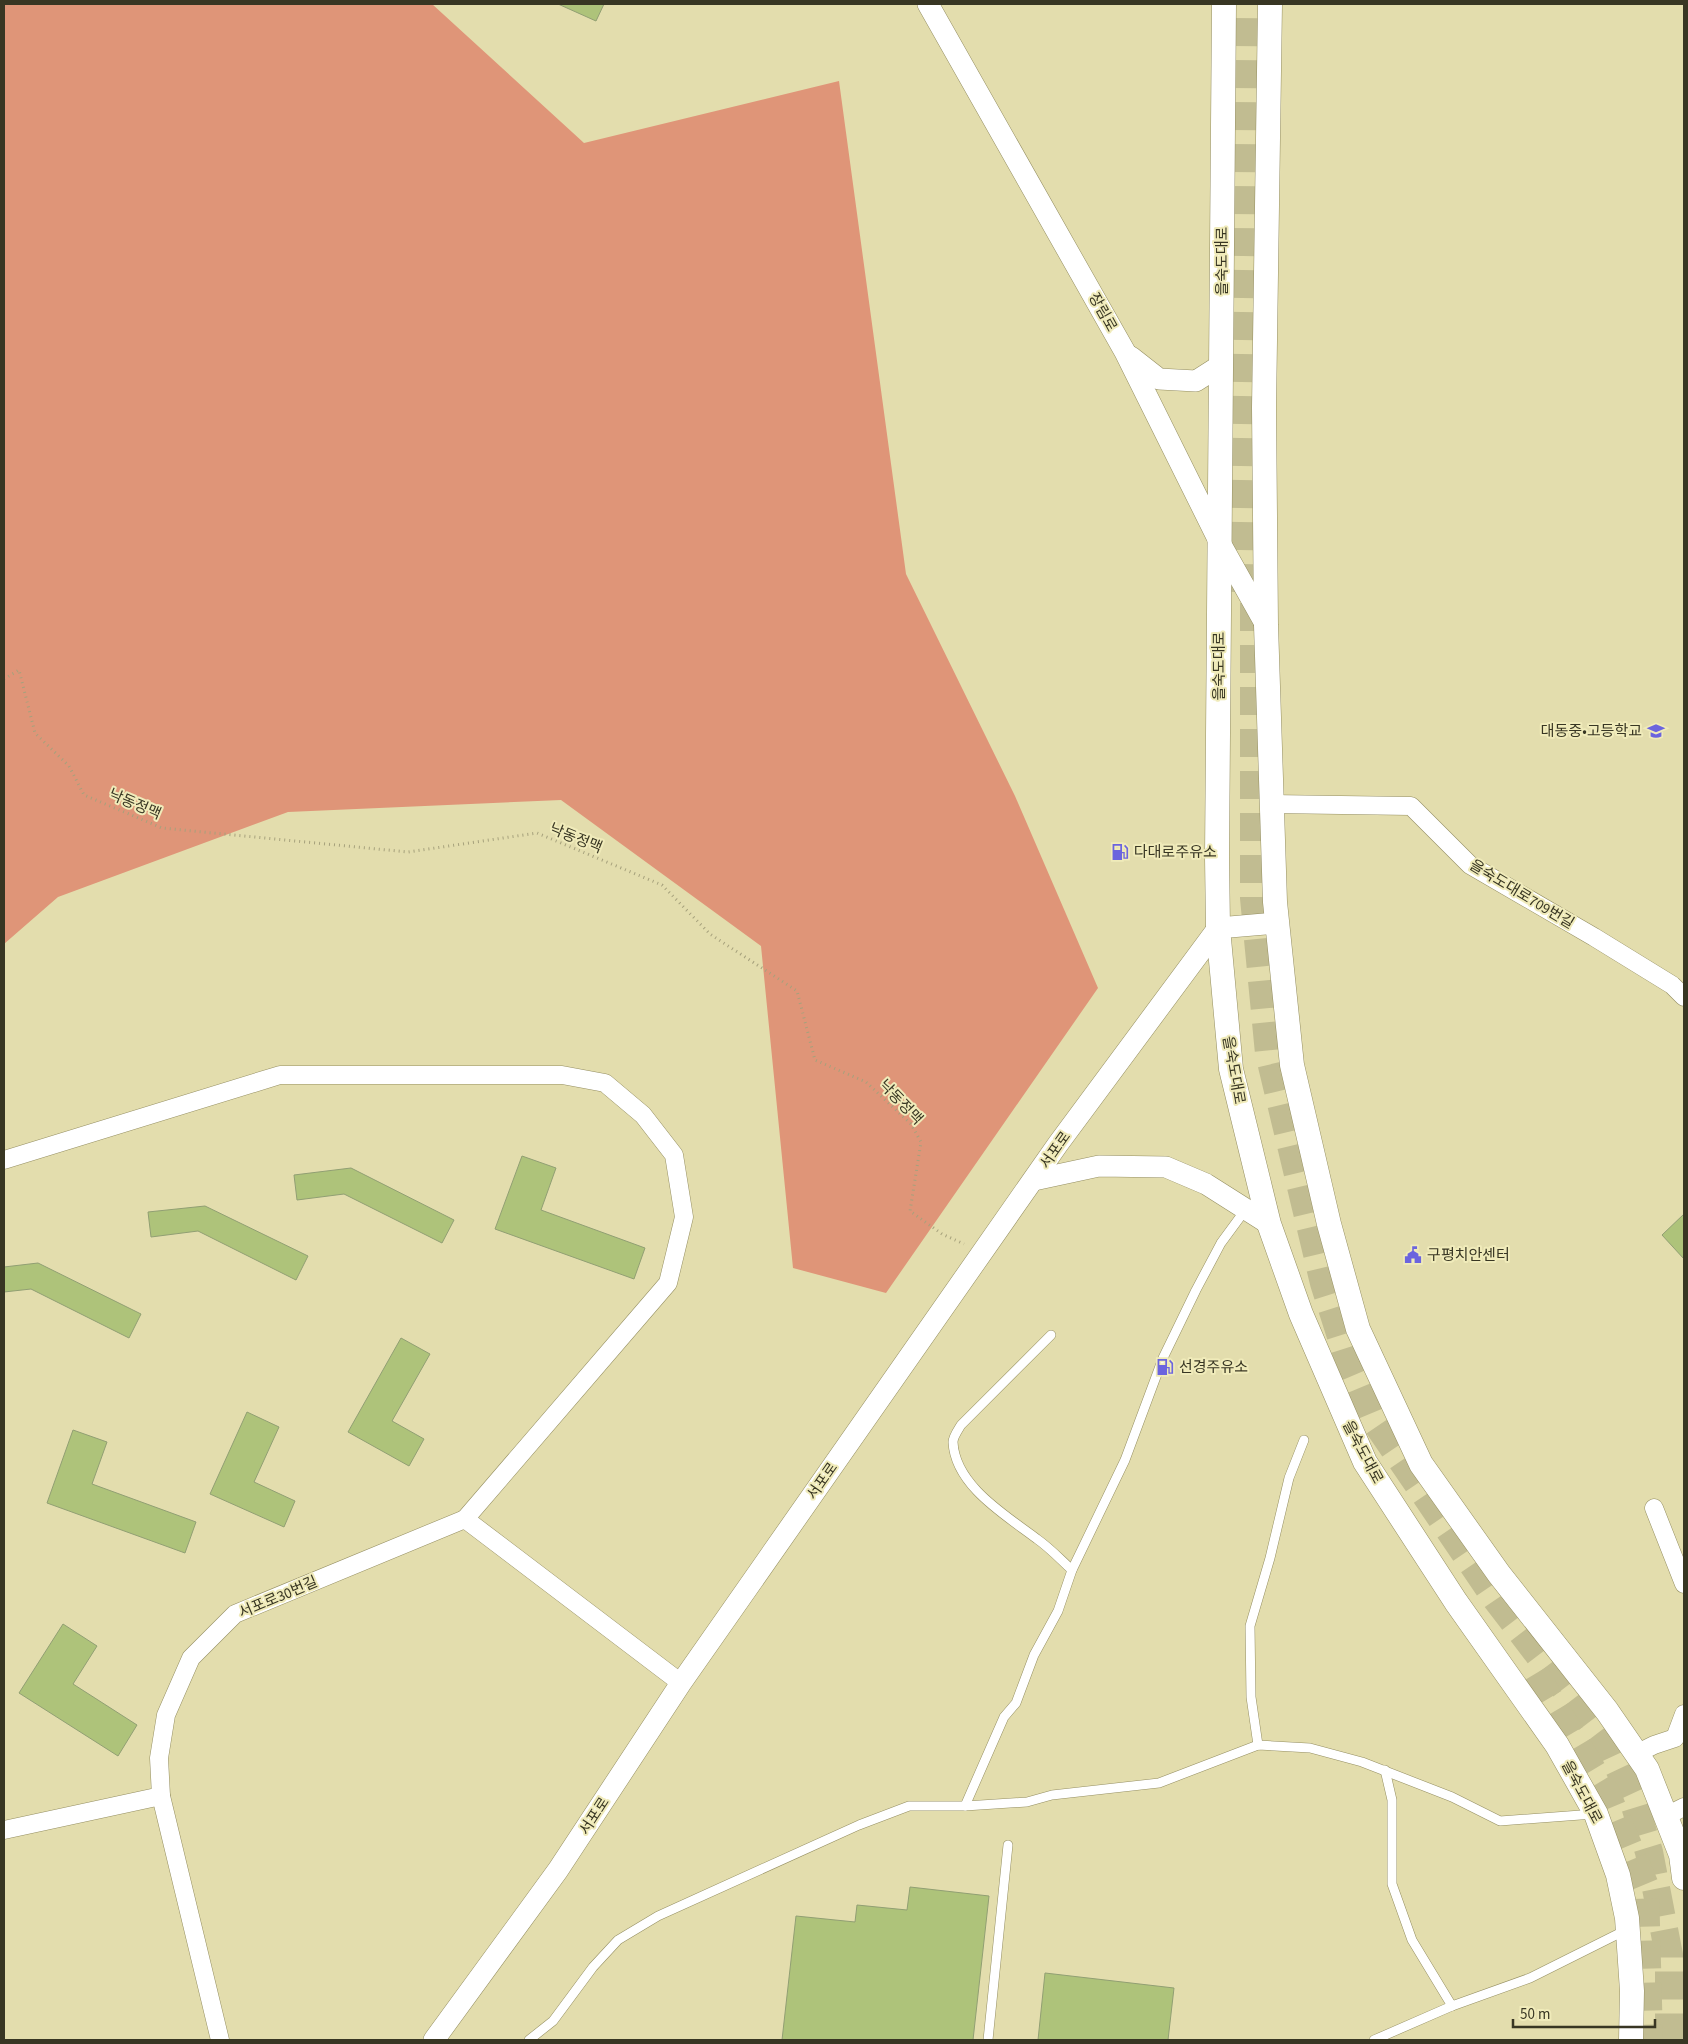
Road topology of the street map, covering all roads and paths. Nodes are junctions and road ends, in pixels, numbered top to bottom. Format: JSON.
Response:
{"nodes":[{"id":1,"x":928,"y":4,"type":"edge"},
{"id":2,"x":1224,"y":4,"type":"edge"},
{"id":3,"x":1270,"y":4,"type":"edge"},
{"id":4,"x":1125,"y":352,"type":"junction"},
{"id":5,"x":1221,"y":365,"type":"junction"},
{"id":6,"x":1220,"y":543,"type":"junction"},
{"id":7,"x":1266,"y":625,"type":"junction"},
{"id":8,"x":4,"y":679,"type":"edge"},
{"id":9,"x":1271,"y":804,"type":"junction"},
{"id":10,"x":1276,"y":923,"type":"junction"},
{"id":11,"x":1218,"y":928,"type":"junction"},
{"id":12,"x":1684,"y":997,"type":"edge"},
{"id":13,"x":4,"y":1160,"type":"edge"},
{"id":14,"x":1034,"y":1180,"type":"junction"},
{"id":15,"x":1246,"y":1209,"type":"junction"},
{"id":16,"x":1269,"y":1224,"type":"junction"},
{"id":17,"x":983,"y":1253,"type":"junction"},
{"id":18,"x":1052,"y":1335,"type":"dead end"},
{"id":19,"x":1304,"y":1440,"type":"dead end"},
{"id":20,"x":1654,"y":1508,"type":"dead end"},
{"id":21,"x":465,"y":1519,"type":"junction"},
{"id":22,"x":1072,"y":1570,"type":"junction"},
{"id":23,"x":1684,"y":1584,"type":"edge"},
{"id":24,"x":681,"y":1683,"type":"junction"},
{"id":25,"x":1684,"y":1714,"type":"edge"},
{"id":26,"x":1258,"y":1745,"type":"junction"},
{"id":27,"x":1636,"y":1754,"type":"junction"},
{"id":28,"x":1385,"y":1770,"type":"junction"},
{"id":29,"x":161,"y":1796,"type":"junction"},
{"id":30,"x":965,"y":1806,"type":"junction"},
{"id":31,"x":1675,"y":1812,"type":"edge"},
{"id":32,"x":1596,"y":1814,"type":"junction"},
{"id":33,"x":4,"y":1830,"type":"edge"},
{"id":34,"x":1008,"y":1845,"type":"dead end"},
{"id":35,"x":1684,"y":1878,"type":"edge"},
{"id":36,"x":1628,"y":1933,"type":"junction"},
{"id":37,"x":1452,"y":2006,"type":"junction"},
{"id":38,"x":220,"y":2040,"type":"edge"},
{"id":39,"x":434,"y":2040,"type":"edge"},
{"id":40,"x":529,"y":2040,"type":"edge"},
{"id":41,"x":988,"y":2040,"type":"edge"},
{"id":42,"x":1374,"y":2040,"type":"edge"},
{"id":43,"x":1631,"y":2040,"type":"edge"}],
"edges":[{"from":1,"to":4,"type":"street","name":"장림로"},
{"from":2,"to":5,"type":"main road","name":"을숙도대로"},
{"from":3,"to":7,"type":"main road"},
{"from":4,"to":5,"type":"street"},
{"from":4,"to":6,"type":"street","name":"장림로"},
{"from":5,"to":6,"type":"main road","name":"을숙도대로"},
{"from":6,"to":7,"type":"street","name":"장림로"},
{"from":6,"to":11,"type":"main road","name":"을숙도대로"},
{"from":7,"to":9,"type":"main road"},
{"from":8,"to":17,"type":"path","name":"낙동정맥"},
{"from":9,"to":10,"type":"main road"},
{"from":9,"to":12,"type":"street","name":"을숙도대로709번길"},
{"from":10,"to":11,"type":"street"},
{"from":10,"to":27,"type":"main road"},
{"from":11,"to":14,"type":"street","name":"서포로"},
{"from":11,"to":16,"type":"main road","name":"을숙도대로"},
{"from":13,"to":21,"type":"street"},
{"from":14,"to":15,"type":"street"},
{"from":14,"to":17,"type":"street","name":"서포로"},
{"from":15,"to":16,"type":"street"},
{"from":15,"to":22,"type":"lane"},
{"from":16,"to":32,"type":"main road","name":"을숙도대로"},
{"from":17,"to":24,"type":"street","name":"서포로"},
{"from":18,"to":22,"type":"lane"},
{"from":19,"to":26,"type":"lane"},
{"from":20,"to":23,"type":"street"},
{"from":21,"to":24,"type":"street"},
{"from":21,"to":29,"type":"street","name":"서포로30번길"},
{"from":22,"to":30,"type":"lane"},
{"from":24,"to":39,"type":"street","name":"서포로"},
{"from":25,"to":27,"type":"street"},
{"from":26,"to":28,"type":"lane"},
{"from":26,"to":30,"type":"lane"},
{"from":27,"to":31,"type":"main road"},
{"from":28,"to":32,"type":"lane"},
{"from":28,"to":37,"type":"lane"},
{"from":29,"to":33,"type":"street"},
{"from":29,"to":38,"type":"street","name":"서포로30번길"},
{"from":30,"to":40,"type":"lane"},
{"from":31,"to":35,"type":"main road"},
{"from":32,"to":36,"type":"main road","name":"을숙도대로"},
{"from":34,"to":41,"type":"lane"},
{"from":36,"to":37,"type":"lane"},
{"from":36,"to":43,"type":"main road","name":"을숙도대로"},
{"from":37,"to":42,"type":"lane"}]}
